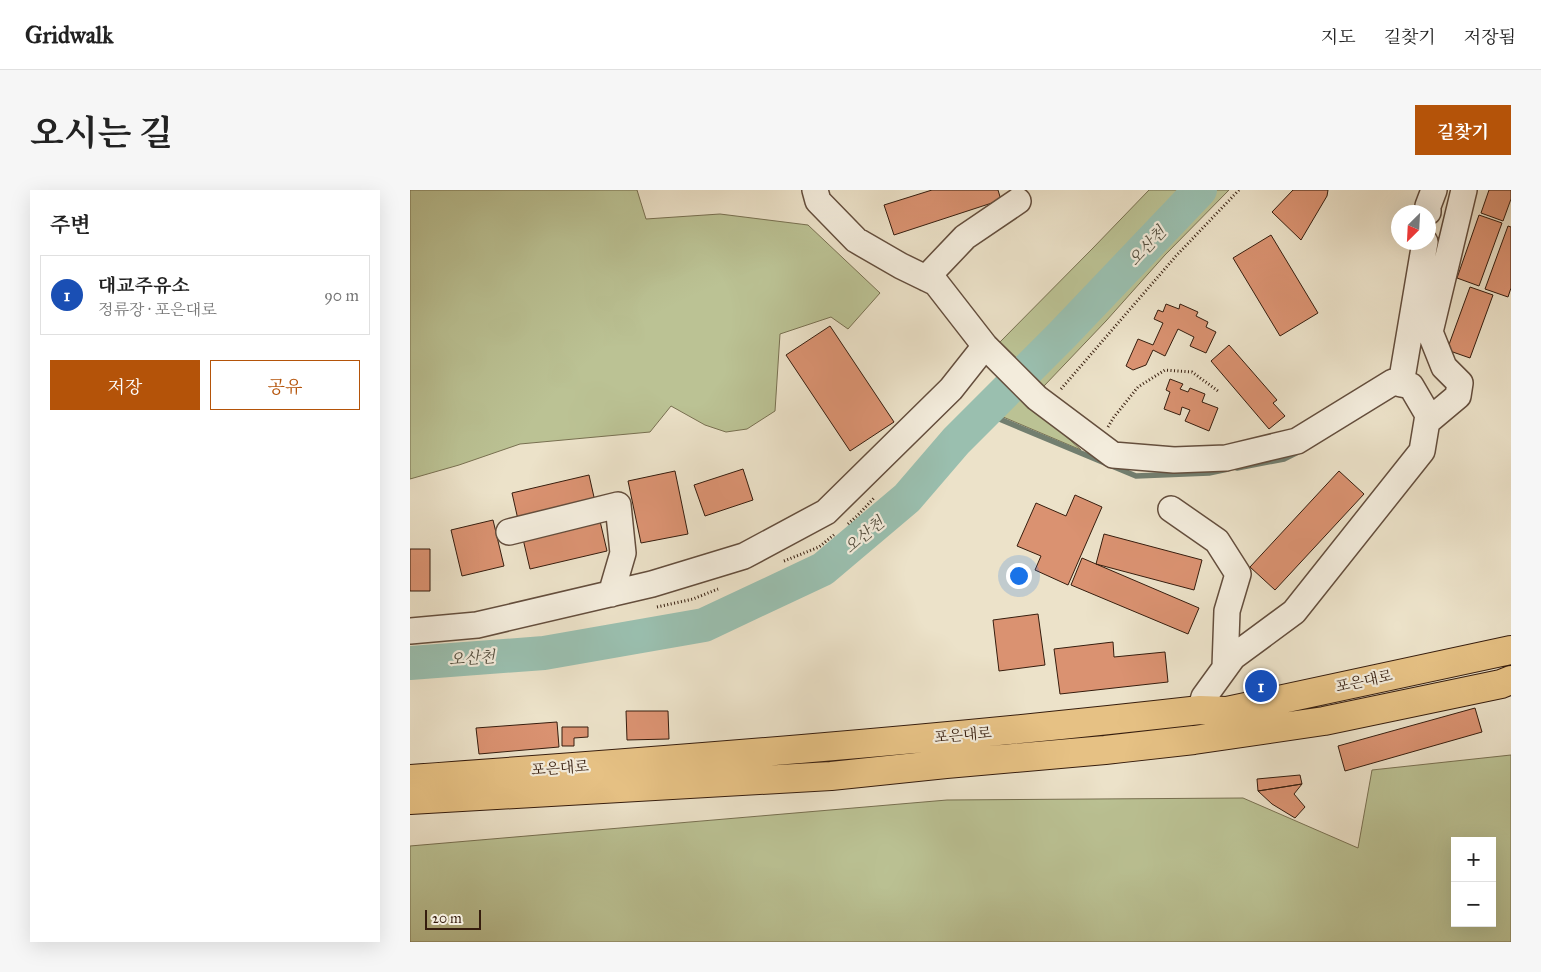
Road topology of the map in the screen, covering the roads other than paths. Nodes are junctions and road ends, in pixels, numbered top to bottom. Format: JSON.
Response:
{"nodes":[{"id":1,"x":815,"y":190,"type":"edge"},
{"id":2,"x":1434,"y":190,"type":"edge"},
{"id":3,"x":1464,"y":190,"type":"edge"},
{"id":4,"x":1018,"y":201,"type":"dead end"},
{"id":5,"x":1428,"y":205,"type":"edge"},
{"id":6,"x":1423,"y":250,"type":"edge"},
{"id":7,"x":926,"y":278,"type":"junction"},
{"id":8,"x":986,"y":346,"type":"junction"},
{"id":9,"x":1397,"y":383,"type":"junction"},
{"id":10,"x":1427,"y":422,"type":"junction"},
{"id":11,"x":1171,"y":509,"type":"dead end"},
{"id":12,"x":509,"y":532,"type":"dead end"},
{"id":13,"x":611,"y":594,"type":"junction"},
{"id":14,"x":410,"y":630,"type":"edge"},
{"id":15,"x":1511,"y":650,"type":"edge"},
{"id":16,"x":1226,"y":667,"type":"junction"},
{"id":17,"x":1511,"y":680,"type":"edge"},
{"id":18,"x":1200,"y":710,"type":"junction"},
{"id":19,"x":410,"y":779,"type":"edge"},
{"id":20,"x":604,"y":788,"type":"junction"},
{"id":21,"x":410,"y":800,"type":"edge"},
{"id":22,"x":410,"y":817,"type":"edge"}],
"edges":[{"from":1,"to":7,"type":"street"},
{"from":2,"to":5,"type":"street"},
{"from":3,"to":10,"type":"street"},
{"from":4,"to":7,"type":"street"},
{"from":6,"to":9,"type":"street"},
{"from":7,"to":8,"type":"street"},
{"from":8,"to":9,"type":"street"},
{"from":8,"to":13,"type":"street"},
{"from":9,"to":10,"type":"street"},
{"from":10,"to":16,"type":"street"},
{"from":11,"to":16,"type":"street"},
{"from":12,"to":13,"type":"street"},
{"from":13,"to":14,"type":"street"},
{"from":15,"to":18,"type":"highway","name":"포은대로"},
{"from":16,"to":18,"type":"street"},
{"from":17,"to":20,"type":"highway","name":"포은대로"},
{"from":18,"to":19,"type":"highway","name":"포은대로"},
{"from":20,"to":21,"type":"highway","name":"포은대로"},
{"from":20,"to":22,"type":"highway"}]}
